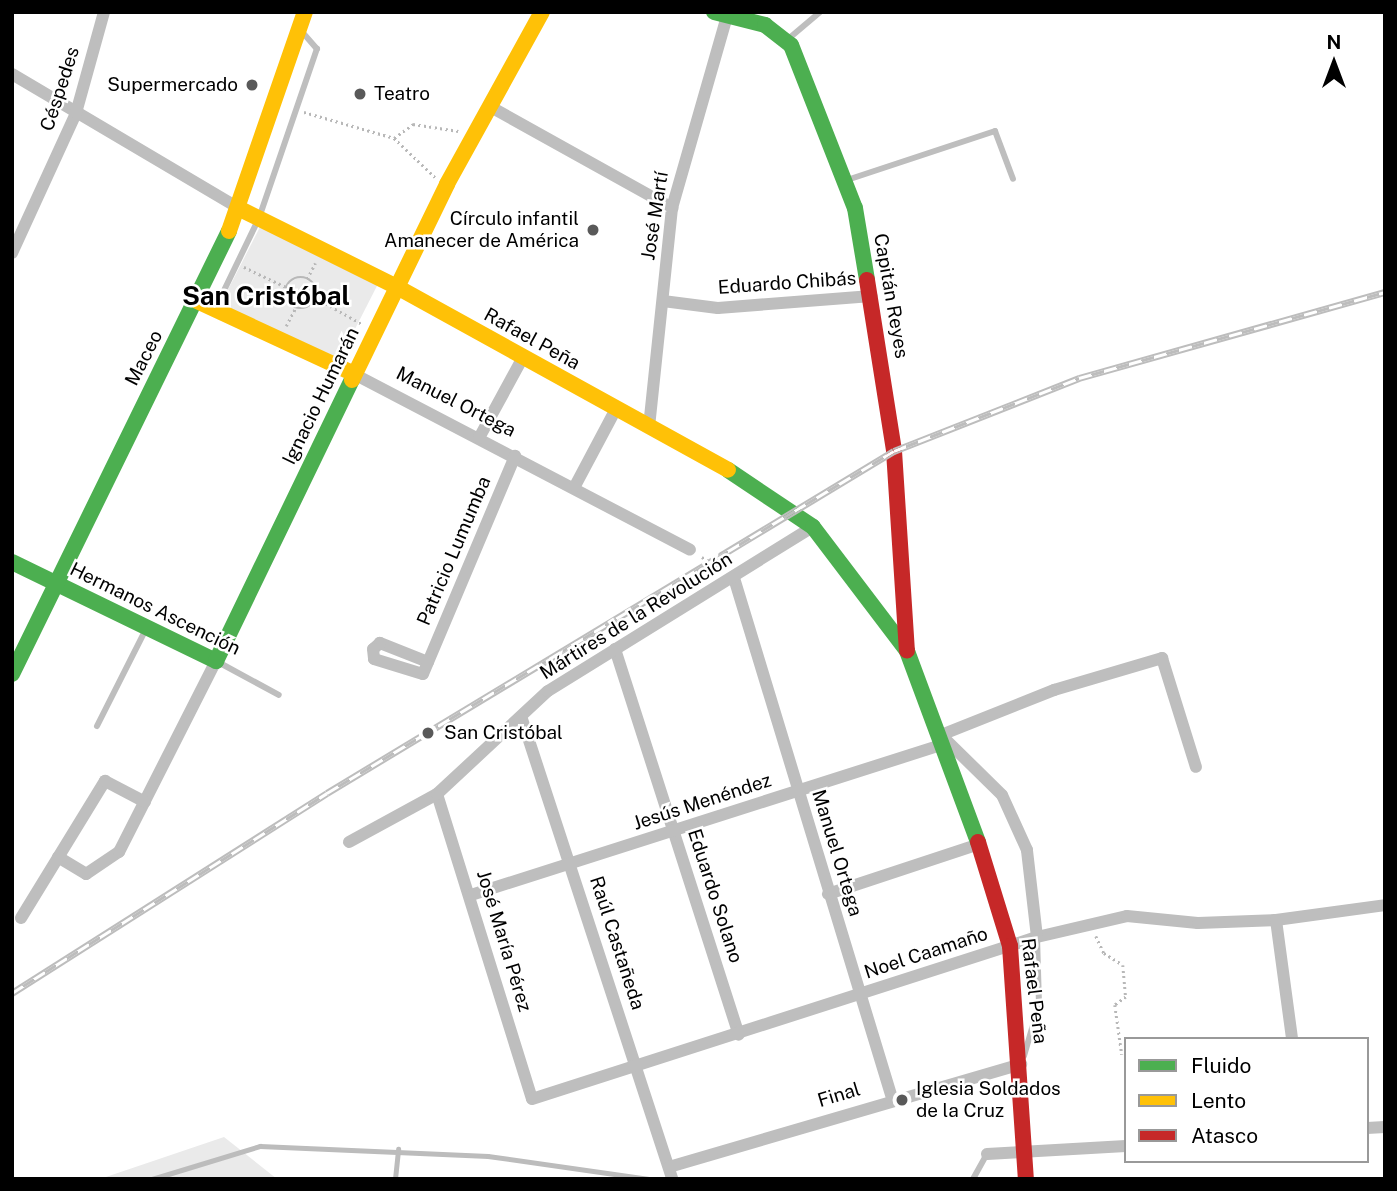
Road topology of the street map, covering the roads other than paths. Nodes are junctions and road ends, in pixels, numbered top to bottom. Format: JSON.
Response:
{"nodes":[{"id":1,"x":104,"y":12,"type":"edge"},
{"id":2,"x":305,"y":12,"type":"edge"},
{"id":3,"x":542,"y":12,"type":"edge"},
{"id":4,"x":820,"y":12,"type":"edge"},
{"id":5,"x":720,"y":14,"type":"edge"},
{"id":6,"x":301,"y":30,"type":"junction"},
{"id":7,"x":786,"y":41,"type":"junction"},
{"id":8,"x":12,"y":74,"type":"edge"},
{"id":9,"x":489,"y":106,"type":"junction"},
{"id":10,"x":76,"y":113,"type":"junction"},
{"id":11,"x":1013,"y":179,"type":"dead end"},
{"id":12,"x":845,"y":181,"type":"junction"},
{"id":13,"x":672,"y":208,"type":"junction"},
{"id":14,"x":240,"y":209,"type":"junction"},
{"id":15,"x":259,"y":218,"type":"junction"},
{"id":16,"x":12,"y":253,"type":"edge"},
{"id":17,"x":397,"y":287,"type":"junction"},
{"id":18,"x":872,"y":296,"type":"junction"},
{"id":19,"x":197,"y":301,"type":"junction"},
{"id":20,"x":663,"y":301,"type":"junction"},
{"id":21,"x":215,"y":309,"type":"junction"},
{"id":22,"x":522,"y":359,"type":"junction"},
{"id":23,"x":354,"y":374,"type":"junction"},
{"id":24,"x":616,"y":409,"type":"junction"},
{"id":25,"x":649,"y":427,"type":"junction"},
{"id":26,"x":479,"y":438,"type":"junction"},
{"id":27,"x":515,"y":456,"type":"junction"},
{"id":28,"x":575,"y":486,"type":"junction"},
{"id":29,"x":813,"y":527,"type":"junction"},
{"id":30,"x":690,"y":550,"type":"road end"},
{"id":31,"x":12,"y":562,"type":"edge"},
{"id":32,"x":734,"y":578,"type":"junction"},
{"id":33,"x":54,"y":583,"type":"junction"},
{"id":34,"x":147,"y":627,"type":"junction"},
{"id":35,"x":615,"y":649,"type":"junction"},
{"id":36,"x":907,"y":651,"type":"junction"},
{"id":37,"x":216,"y":661,"type":"junction"},
{"id":38,"x":428,"y":662,"type":"dead end"},
{"id":39,"x":12,"y":674,"type":"edge"},
{"id":40,"x":279,"y":695,"type":"dead end"},
{"id":41,"x":522,"y":719,"type":"junction"},
{"id":42,"x":97,"y":726,"type":"dead end"},
{"id":43,"x":943,"y":740,"type":"junction"},
{"id":44,"x":1196,"y":767,"type":"dead end"},
{"id":45,"x":796,"y":792,"type":"junction"},
{"id":46,"x":438,"y":794,"type":"junction"},
{"id":47,"x":145,"y":802,"type":"junction"},
{"id":48,"x":674,"y":831,"type":"junction"},
{"id":49,"x":349,"y":842,"type":"dead end"},
{"id":50,"x":979,"y":844,"type":"junction"},
{"id":51,"x":58,"y":857,"type":"junction"},
{"id":52,"x":572,"y":865,"type":"junction"},
{"id":53,"x":828,"y":894,"type":"junction"},
{"id":54,"x":471,"y":895,"type":"junction"},
{"id":55,"x":1385,"y":905,"type":"edge"},
{"id":56,"x":21,"y":918,"type":"dead end"},
{"id":57,"x":1276,"y":920,"type":"junction"},
{"id":58,"x":1037,"y":937,"type":"junction"},
{"id":59,"x":1010,"y":946,"type":"junction"},
{"id":60,"x":860,"y":995,"type":"junction"},
{"id":61,"x":739,"y":1035,"type":"junction"},
{"id":62,"x":1292,"y":1037,"type":"edge"},
{"id":63,"x":1021,"y":1064,"type":"junction"},
{"id":64,"x":636,"y":1068,"type":"junction"},
{"id":65,"x":892,"y":1098,"type":"junction"},
{"id":66,"x":532,"y":1099,"type":"joint"},
{"id":67,"x":1124,"y":1146,"type":"edge"},
{"id":68,"x":1026,"y":1153,"type":"junction"},
{"id":69,"x":988,"y":1154,"type":"joint"},
{"id":70,"x":671,"y":1173,"type":"edge"},
{"id":71,"x":973,"y":1179,"type":"edge"},
{"id":72,"x":1026,"y":1179,"type":"edge"}],
"edges":[{"from":1,"to":10,"type":"street","name":"Céspedes"},
{"from":2,"to":6,"type":"street","name":"Maceo"},
{"from":3,"to":9,"type":"street","name":"Ignacio Humarán"},
{"from":4,"to":7,"type":"lane"},
{"from":5,"to":7,"type":"street","name":"Capitán Reyes"},
{"from":5,"to":13,"type":"street","name":"José Martí"},
{"from":6,"to":14,"type":"street","name":"Maceo"},
{"from":6,"to":15,"type":"lane"},
{"from":7,"to":12,"type":"street","name":"Capitán Reyes"},
{"from":8,"to":10,"type":"street","name":"Rafael Peña"},
{"from":9,"to":13,"type":"street"},
{"from":9,"to":17,"type":"street","name":"Ignacio Humarán"},
{"from":10,"to":14,"type":"street","name":"Rafael Peña"},
{"from":10,"to":16,"type":"street","name":"Céspedes"},
{"from":11,"to":12,"type":"lane"},
{"from":12,"to":18,"type":"street","name":"Capitán Reyes"},
{"from":13,"to":20,"type":"street","name":"José Martí"},
{"from":14,"to":15,"type":"street","name":"Rafael Peña"},
{"from":14,"to":19,"type":"street","name":"Maceo"},
{"from":15,"to":17,"type":"street","name":"Rafael Peña"},
{"from":15,"to":21,"type":"lane"},
{"from":17,"to":22,"type":"street","name":"Rafael Peña"},
{"from":17,"to":23,"type":"street","name":"Ignacio Humarán"},
{"from":18,"to":20,"type":"street","name":"Eduardo Chibás"},
{"from":18,"to":36,"type":"street","name":"Capitán Reyes"},
{"from":19,"to":21,"type":"street","name":"Manuel Ortega"},
{"from":19,"to":33,"type":"street","name":"Maceo"},
{"from":20,"to":25,"type":"street","name":"José Martí"},
{"from":21,"to":23,"type":"street","name":"Manuel Ortega"},
{"from":22,"to":24,"type":"street","name":"Rafael Peña"},
{"from":22,"to":26,"type":"street"},
{"from":23,"to":26,"type":"street","name":"Manuel Ortega"},
{"from":23,"to":37,"type":"street","name":"Ignacio Humarán"},
{"from":24,"to":25,"type":"street","name":"Rafael Peña"},
{"from":24,"to":28,"type":"street"},
{"from":25,"to":29,"type":"street","name":"Rafael Peña"},
{"from":26,"to":27,"type":"street","name":"Manuel Ortega"},
{"from":27,"to":28,"type":"street","name":"Manuel Ortega"},
{"from":27,"to":38,"type":"street","name":"Patricio Lumumba"},
{"from":28,"to":30,"type":"street","name":"Manuel Ortega"},
{"from":29,"to":32,"type":"street","name":"Mártires de la Revolución"},
{"from":29,"to":36,"type":"street","name":"Rafael Peña"},
{"from":31,"to":33,"type":"street","name":"Hermanos Ascención"},
{"from":32,"to":35,"type":"street","name":"Mártires de la Revolución"},
{"from":32,"to":45,"type":"street","name":"Manuel Ortega"},
{"from":33,"to":34,"type":"street","name":"Hermanos Ascención"},
{"from":33,"to":39,"type":"street","name":"Maceo"},
{"from":34,"to":37,"type":"street","name":"Hermanos Ascención"},
{"from":34,"to":42,"type":"lane"},
{"from":35,"to":41,"type":"street","name":"Mártires de la Revolución"},
{"from":35,"to":48,"type":"street","name":"Eduardo Solano"},
{"from":36,"to":43,"type":"street","name":"Rafael Peña"},
{"from":37,"to":40,"type":"lane","name":"Hermanos Ascención"},
{"from":37,"to":47,"type":"street","name":"Ignacio Humarán"},
{"from":41,"to":46,"type":"street","name":"Mártires de la Revolución"},
{"from":41,"to":52,"type":"street","name":"Raúl Castañeda"},
{"from":43,"to":44,"type":"street","name":"Jesús Menéndez"},
{"from":43,"to":45,"type":"street","name":"Jesús Menéndez"},
{"from":43,"to":50,"type":"street","name":"Rafael Peña"},
{"from":43,"to":58,"type":"street","name":"Rafael Peña"},
{"from":45,"to":48,"type":"street","name":"Jesús Menéndez"},
{"from":45,"to":53,"type":"street","name":"Manuel Ortega"},
{"from":46,"to":49,"type":"street","name":"Mártires de la Revolución"},
{"from":46,"to":54,"type":"street","name":"José María Pérez"},
{"from":47,"to":51,"type":"street","name":"Ignacio Humarán"},
{"from":47,"to":51,"type":"street"},
{"from":48,"to":52,"type":"street","name":"Jesús Menéndez"},
{"from":48,"to":61,"type":"street","name":"Eduardo Solano"},
{"from":50,"to":53,"type":"street"},
{"from":50,"to":59,"type":"street","name":"Rafael Peña"},
{"from":51,"to":56,"type":"street"},
{"from":52,"to":54,"type":"street","name":"Jesús Menéndez"},
{"from":52,"to":64,"type":"street","name":"Raúl Castañeda"},
{"from":53,"to":60,"type":"street","name":"Manuel Ortega"},
{"from":54,"to":66,"type":"street","name":"José María Pérez"},
{"from":55,"to":57,"type":"street","name":"Noel Caamaño"},
{"from":57,"to":58,"type":"street","name":"Noel Caamaño"},
{"from":57,"to":62,"type":"street"},
{"from":58,"to":59,"type":"street","name":"Noel Caamaño"},
{"from":58,"to":63,"type":"lane"},
{"from":59,"to":60,"type":"street","name":"Noel Caamaño"},
{"from":59,"to":63,"type":"street","name":"Rafael Peña"},
{"from":60,"to":61,"type":"street","name":"Noel Caamaño"},
{"from":60,"to":65,"type":"street","name":"Manuel Ortega"},
{"from":61,"to":64,"type":"street","name":"Noel Caamaño"},
{"from":63,"to":65,"type":"street","name":"Final"},
{"from":63,"to":68,"type":"street","name":"Rafael Peña"},
{"from":64,"to":66,"type":"street","name":"Noel Caamaño"},
{"from":64,"to":70,"type":"street","name":"Raúl Castañeda"},
{"from":65,"to":70,"type":"street","name":"Final"},
{"from":67,"to":68,"type":"street"},
{"from":68,"to":69,"type":"street"},
{"from":68,"to":72,"type":"street","name":"Rafael Peña"},
{"from":69,"to":71,"type":"lane"}]}
